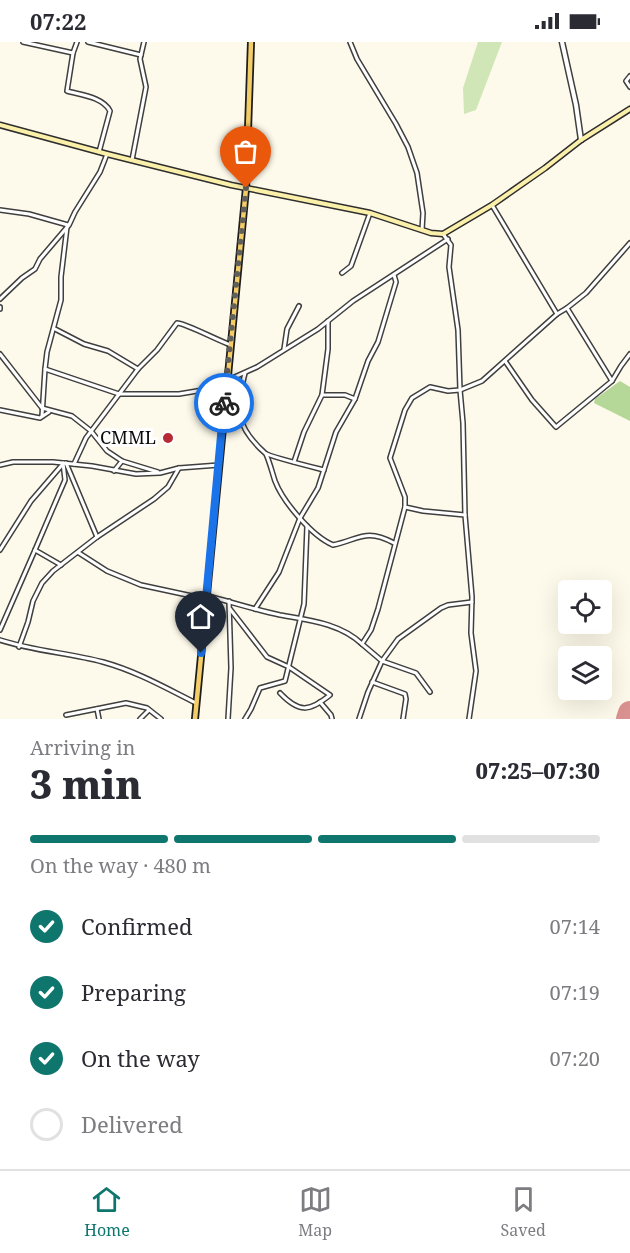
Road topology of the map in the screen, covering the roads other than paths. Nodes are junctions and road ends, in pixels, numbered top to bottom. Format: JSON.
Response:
{"nodes":[{"id":1,"x":23,"y":42,"type":"edge"},
{"id":2,"x":77,"y":42,"type":"edge"},
{"id":3,"x":88,"y":42,"type":"edge"},
{"id":4,"x":144,"y":42,"type":"edge"},
{"id":5,"x":251,"y":42,"type":"edge"},
{"id":6,"x":350,"y":42,"type":"edge"},
{"id":7,"x":562,"y":42,"type":"edge"},
{"id":8,"x":73,"y":53,"type":"junction"},
{"id":9,"x":141,"y":55,"type":"junction"},
{"id":10,"x":630,"y":76,"type":"edge"},
{"id":11,"x":630,"y":87,"type":"edge"},
{"id":12,"x":630,"y":109,"type":"edge"},
{"id":13,"x":0,"y":125,"type":"edge"},
{"id":14,"x":581,"y":140,"type":"junction"},
{"id":15,"x":99,"y":152,"type":"junction"},
{"id":16,"x":107,"y":154,"type":"junction"},
{"id":17,"x":132,"y":161,"type":"junction"},
{"id":18,"x":246,"y":188,"type":"junction"},
{"id":19,"x":492,"y":205,"type":"junction"},
{"id":20,"x":0,"y":210,"type":"edge"},
{"id":21,"x":370,"y":213,"type":"junction"},
{"id":22,"x":68,"y":226,"type":"junction"},
{"id":23,"x":422,"y":230,"type":"junction"},
{"id":24,"x":443,"y":234,"type":"junction"},
{"id":25,"x":448,"y":239,"type":"junction"},
{"id":26,"x":630,"y":243,"type":"edge"},
{"id":27,"x":342,"y":273,"type":"dead end"},
{"id":28,"x":394,"y":275,"type":"junction"},
{"id":29,"x":0,"y":299,"type":"edge"},
{"id":30,"x":299,"y":306,"type":"dead end"},
{"id":31,"x":567,"y":308,"type":"junction"},
{"id":32,"x":557,"y":314,"type":"junction"},
{"id":33,"x":328,"y":321,"type":"junction"},
{"id":34,"x":55,"y":329,"type":"junction"},
{"id":35,"x":231,"y":345,"type":"junction"},
{"id":36,"x":283,"y":351,"type":"junction"},
{"id":37,"x":0,"y":354,"type":"edge"},
{"id":38,"x":630,"y":354,"type":"edge"},
{"id":39,"x":506,"y":361,"type":"junction"},
{"id":40,"x":45,"y":369,"type":"junction"},
{"id":41,"x":138,"y":369,"type":"junction"},
{"id":42,"x":245,"y":372,"type":"junction"},
{"id":43,"x":227,"y":381,"type":"junction"},
{"id":44,"x":612,"y":381,"type":"junction"},
{"id":45,"x":460,"y":390,"type":"junction"},
{"id":46,"x":119,"y":394,"type":"junction"},
{"id":47,"x":322,"y":395,"type":"junction"},
{"id":48,"x":225,"y":397,"type":"junction"},
{"id":49,"x":355,"y":399,"type":"junction"},
{"id":50,"x":42,"y":408,"type":"junction"},
{"id":51,"x":0,"y":410,"type":"edge"},
{"id":52,"x":50,"y":411,"type":"junction"},
{"id":53,"x":42,"y":416,"type":"junction"},
{"id":54,"x":91,"y":431,"type":"junction"},
{"id":55,"x":266,"y":454,"type":"junction"},
{"id":56,"x":122,"y":461,"type":"junction"},
{"id":57,"x":294,"y":462,"type":"junction"},
{"id":58,"x":64,"y":464,"type":"junction"},
{"id":59,"x":74,"y":464,"type":"junction"},
{"id":60,"x":0,"y":465,"type":"edge"},
{"id":61,"x":219,"y":465,"type":"junction"},
{"id":62,"x":179,"y":468,"type":"junction"},
{"id":63,"x":324,"y":470,"type":"junction"},
{"id":64,"x":114,"y":471,"type":"junction"},
{"id":65,"x":160,"y":473,"type":"junction"},
{"id":66,"x":405,"y":507,"type":"junction"},
{"id":67,"x":465,"y":515,"type":"junction"},
{"id":68,"x":300,"y":518,"type":"junction"},
{"id":69,"x":307,"y":526,"type":"junction"},
{"id":70,"x":97,"y":537,"type":"junction"},
{"id":71,"x":394,"y":543,"type":"junction"},
{"id":72,"x":0,"y":550,"type":"edge"},
{"id":73,"x":35,"y":550,"type":"junction"},
{"id":74,"x":79,"y":553,"type":"junction"},
{"id":75,"x":61,"y":565,"type":"junction"},
{"id":76,"x":207,"y":597,"type":"junction"},
{"id":77,"x":229,"y":601,"type":"junction"},
{"id":78,"x":472,"y":602,"type":"junction"},
{"id":79,"x":230,"y":609,"type":"junction"},
{"id":80,"x":255,"y":609,"type":"junction"},
{"id":81,"x":302,"y":618,"type":"junction"},
{"id":82,"x":0,"y":630,"type":"edge"},
{"id":83,"x":0,"y":640,"type":"edge"},
{"id":84,"x":362,"y":644,"type":"junction"},
{"id":85,"x":19,"y":647,"type":"junction"},
{"id":86,"x":381,"y":661,"type":"junction"},
{"id":87,"x":289,"y":667,"type":"junction"},
{"id":88,"x":372,"y":682,"type":"junction"},
{"id":89,"x":430,"y":692,"type":"dead end"},
{"id":90,"x":280,"y":693,"type":"dead end"},
{"id":91,"x":196,"y":702,"type":"junction"},
{"id":92,"x":320,"y":702,"type":"junction"},
{"id":93,"x":97,"y":709,"type":"junction"},
{"id":94,"x":149,"y":710,"type":"junction"},
{"id":95,"x":66,"y":715,"type":"dead end"},
{"id":96,"x":99,"y":719,"type":"edge"},
{"id":97,"x":140,"y":719,"type":"edge"},
{"id":98,"x":161,"y":719,"type":"edge"},
{"id":99,"x":195,"y":719,"type":"edge"},
{"id":100,"x":228,"y":719,"type":"edge"},
{"id":101,"x":245,"y":719,"type":"edge"},
{"id":102,"x":332,"y":719,"type":"edge"},
{"id":103,"x":359,"y":719,"type":"edge"},
{"id":104,"x":403,"y":719,"type":"edge"},
{"id":105,"x":469,"y":719,"type":"edge"}],
"edges":[{"from":1,"to":8,"type":"street"},
{"from":2,"to":8,"type":"street"},
{"from":3,"to":9,"type":"street"},
{"from":4,"to":9,"type":"street"},
{"from":5,"to":18,"type":"main road"},
{"from":6,"to":23,"type":"street"},
{"from":7,"to":14,"type":"street"},
{"from":8,"to":15,"type":"street"},
{"from":9,"to":17,"type":"street"},
{"from":10,"to":11,"type":"street"},
{"from":12,"to":14,"type":"main road"},
{"from":13,"to":15,"type":"main road"},
{"from":14,"to":19,"type":"main road"},
{"from":15,"to":16,"type":"main road"},
{"from":16,"to":17,"type":"main road"},
{"from":16,"to":22,"type":"street"},
{"from":17,"to":18,"type":"main road"},
{"from":18,"to":21,"type":"main road"},
{"from":18,"to":35,"type":"main road"},
{"from":19,"to":24,"type":"main road"},
{"from":19,"to":32,"type":"street"},
{"from":20,"to":22,"type":"street"},
{"from":21,"to":23,"type":"main road"},
{"from":21,"to":27,"type":"street"},
{"from":22,"to":29,"type":"street"},
{"from":22,"to":34,"type":"street"},
{"from":23,"to":24,"type":"main road"},
{"from":24,"to":25,"type":"street"},
{"from":25,"to":28,"type":"street"},
{"from":25,"to":45,"type":"street"},
{"from":26,"to":31,"type":"street"},
{"from":28,"to":33,"type":"street"},
{"from":28,"to":49,"type":"street"},
{"from":30,"to":36,"type":"street"},
{"from":31,"to":32,"type":"street"},
{"from":31,"to":44,"type":"street"},
{"from":32,"to":39,"type":"street"},
{"from":33,"to":36,"type":"street"},
{"from":33,"to":47,"type":"street"},
{"from":34,"to":40,"type":"street"},
{"from":34,"to":41,"type":"street"},
{"from":35,"to":41,"type":"street"},
{"from":35,"to":43,"type":"main road"},
{"from":36,"to":42,"type":"street"},
{"from":37,"to":50,"type":"street"},
{"from":38,"to":44,"type":"street"},
{"from":39,"to":44,"type":"street"},
{"from":39,"to":45,"type":"street"},
{"from":40,"to":46,"type":"street"},
{"from":40,"to":50,"type":"street"},
{"from":41,"to":46,"type":"street"},
{"from":42,"to":43,"type":"street"},
{"from":42,"to":55,"type":"street"},
{"from":43,"to":48,"type":"main road"},
{"from":45,"to":66,"type":"street"},
{"from":45,"to":67,"type":"street"},
{"from":46,"to":48,"type":"street"},
{"from":46,"to":54,"type":"street"},
{"from":47,"to":49,"type":"street"},
{"from":47,"to":57,"type":"street"},
{"from":48,"to":61,"type":"main road"},
{"from":49,"to":63,"type":"street"},
{"from":50,"to":52,"type":"street"},
{"from":50,"to":53,"type":"street"},
{"from":51,"to":53,"type":"street"},
{"from":52,"to":53,"type":"street"},
{"from":52,"to":54,"type":"street"},
{"from":54,"to":56,"type":"street"},
{"from":54,"to":59,"type":"street"},
{"from":55,"to":57,"type":"street"},
{"from":55,"to":68,"type":"street"},
{"from":56,"to":64,"type":"street"},
{"from":56,"to":65,"type":"street"},
{"from":57,"to":63,"type":"street"},
{"from":58,"to":59,"type":"street"},
{"from":58,"to":60,"type":"street"},
{"from":58,"to":70,"type":"street"},
{"from":58,"to":72,"type":"street"},
{"from":58,"to":73,"type":"street"},
{"from":59,"to":64,"type":"street"},
{"from":61,"to":62,"type":"street"},
{"from":61,"to":76,"type":"main road"},
{"from":62,"to":65,"type":"street"},
{"from":62,"to":70,"type":"street"},
{"from":63,"to":68,"type":"street"},
{"from":64,"to":65,"type":"street"},
{"from":66,"to":67,"type":"street"},
{"from":66,"to":71,"type":"street"},
{"from":67,"to":78,"type":"street"},
{"from":68,"to":69,"type":"street"},
{"from":68,"to":80,"type":"street"},
{"from":69,"to":71,"type":"street"},
{"from":69,"to":81,"type":"street"},
{"from":70,"to":74,"type":"street"},
{"from":71,"to":84,"type":"street"},
{"from":73,"to":75,"type":"street"},
{"from":73,"to":82,"type":"street"},
{"from":74,"to":75,"type":"street"},
{"from":74,"to":76,"type":"street"},
{"from":75,"to":85,"type":"street"},
{"from":76,"to":77,"type":"street"},
{"from":76,"to":91,"type":"main road"},
{"from":77,"to":79,"type":"street"},
{"from":77,"to":80,"type":"street"},
{"from":78,"to":86,"type":"street"},
{"from":78,"to":105,"type":"street"},
{"from":79,"to":87,"type":"street"},
{"from":79,"to":100,"type":"street"},
{"from":80,"to":81,"type":"street"},
{"from":81,"to":84,"type":"street"},
{"from":81,"to":87,"type":"street"},
{"from":83,"to":85,"type":"street"},
{"from":84,"to":86,"type":"street"},
{"from":85,"to":91,"type":"street"},
{"from":86,"to":88,"type":"street"},
{"from":86,"to":89,"type":"street"},
{"from":87,"to":92,"type":"street"},
{"from":87,"to":101,"type":"street"},
{"from":88,"to":103,"type":"street"},
{"from":88,"to":104,"type":"street"},
{"from":90,"to":92,"type":"street"},
{"from":91,"to":99,"type":"main road"},
{"from":92,"to":102,"type":"street"},
{"from":93,"to":94,"type":"street"},
{"from":93,"to":95,"type":"street"},
{"from":93,"to":96,"type":"street"},
{"from":94,"to":97,"type":"street"},
{"from":94,"to":98,"type":"street"}]}
